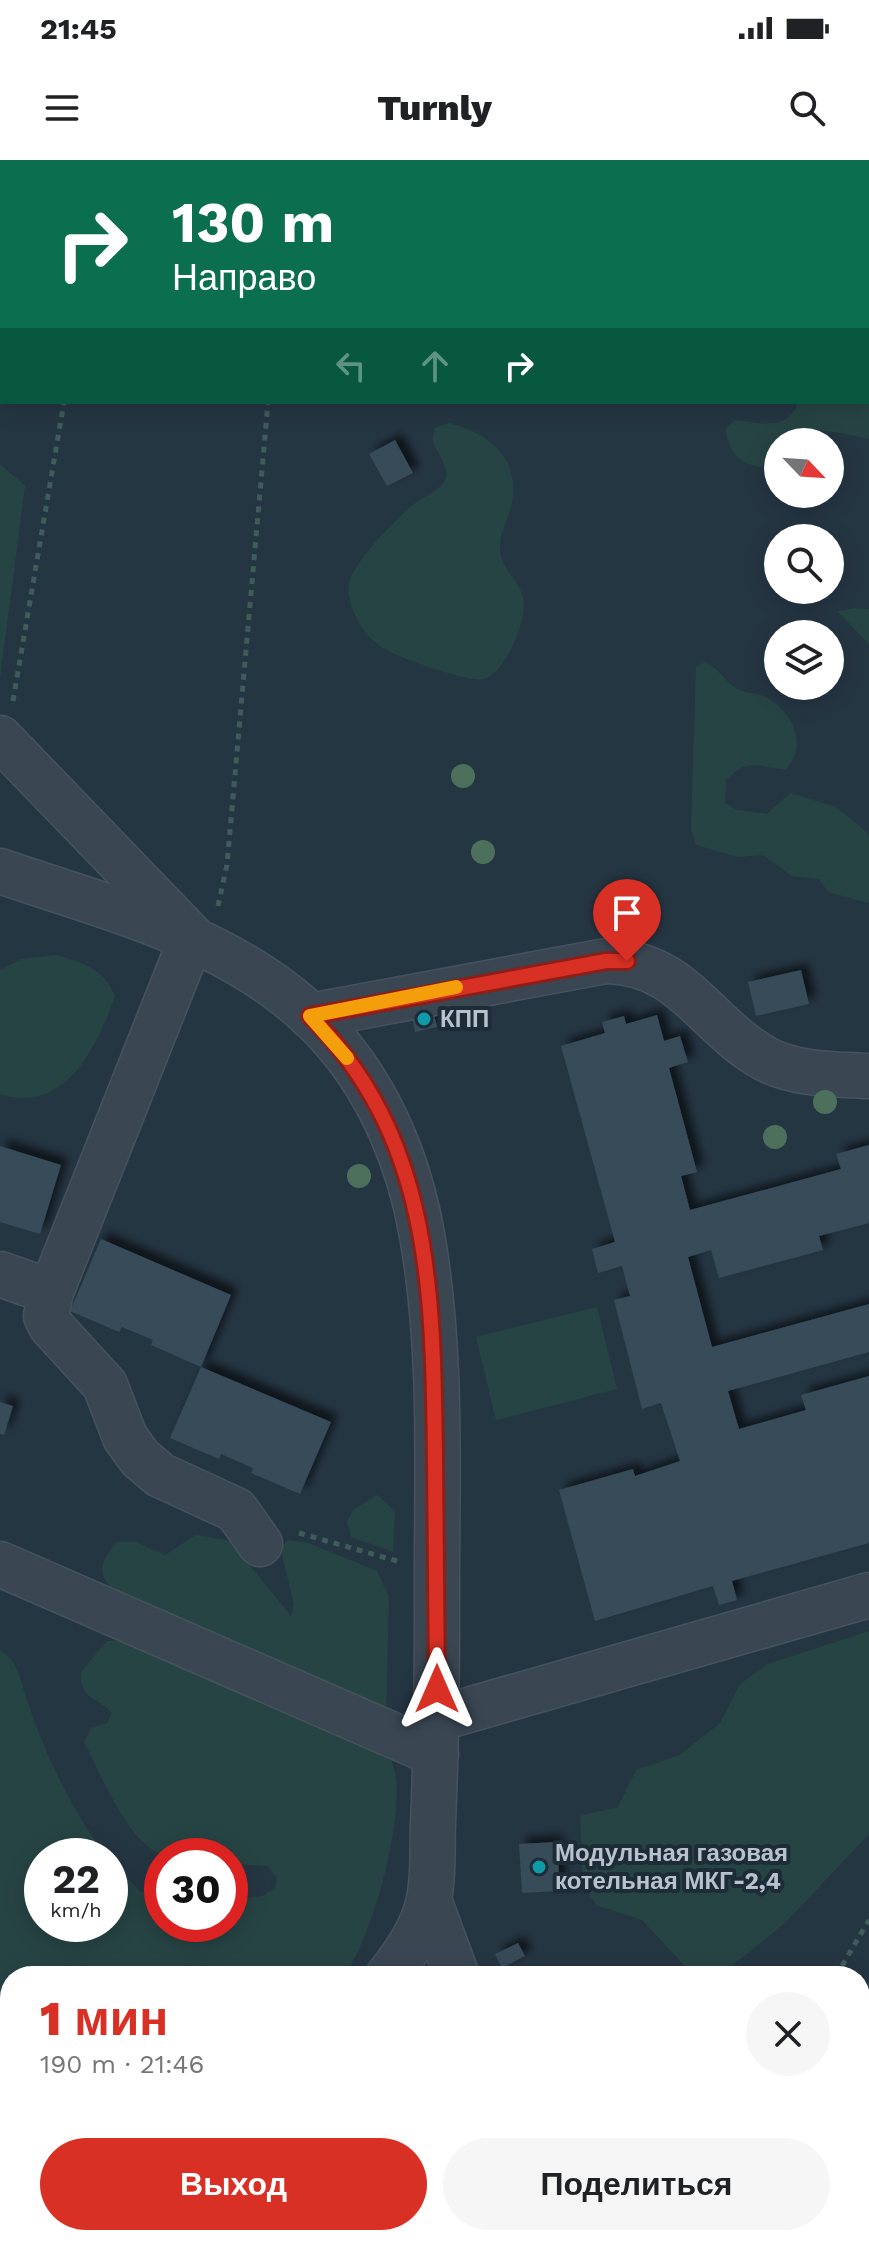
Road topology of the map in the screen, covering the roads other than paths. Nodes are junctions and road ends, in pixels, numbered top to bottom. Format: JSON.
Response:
{"nodes":[{"id":1,"x":3,"y":741,"type":"edge"},
{"id":2,"x":0,"y":871,"type":"edge"},
{"id":3,"x":199,"y":940,"type":"junction"},
{"id":4,"x":310,"y":1016,"type":"junction"},
{"id":5,"x":869,"y":1076,"type":"edge"},
{"id":6,"x":0,"y":1274,"type":"edge"},
{"id":7,"x":51,"y":1292,"type":"junction"},
{"id":8,"x":278,"y":1538,"type":"road end"},
{"id":9,"x":0,"y":1564,"type":"edge"},
{"id":10,"x":869,"y":1595,"type":"edge"},
{"id":11,"x":437,"y":1737,"type":"junction"},
{"id":12,"x":429,"y":1900,"type":"junction"},
{"id":13,"x":395,"y":1966,"type":"edge"},
{"id":14,"x":453,"y":1966,"type":"edge"}],
"edges":[{"from":1,"to":3,"type":"street"},
{"from":2,"to":3,"type":"street"},
{"from":3,"to":4,"type":"street"},
{"from":3,"to":7,"type":"street"},
{"from":4,"to":5,"type":"street"},
{"from":4,"to":11,"type":"street"},
{"from":6,"to":7,"type":"street"},
{"from":7,"to":8,"type":"street"},
{"from":9,"to":11,"type":"street"},
{"from":10,"to":11,"type":"street"},
{"from":11,"to":12,"type":"street"},
{"from":12,"to":13,"type":"street"},
{"from":12,"to":14,"type":"street"}]}
